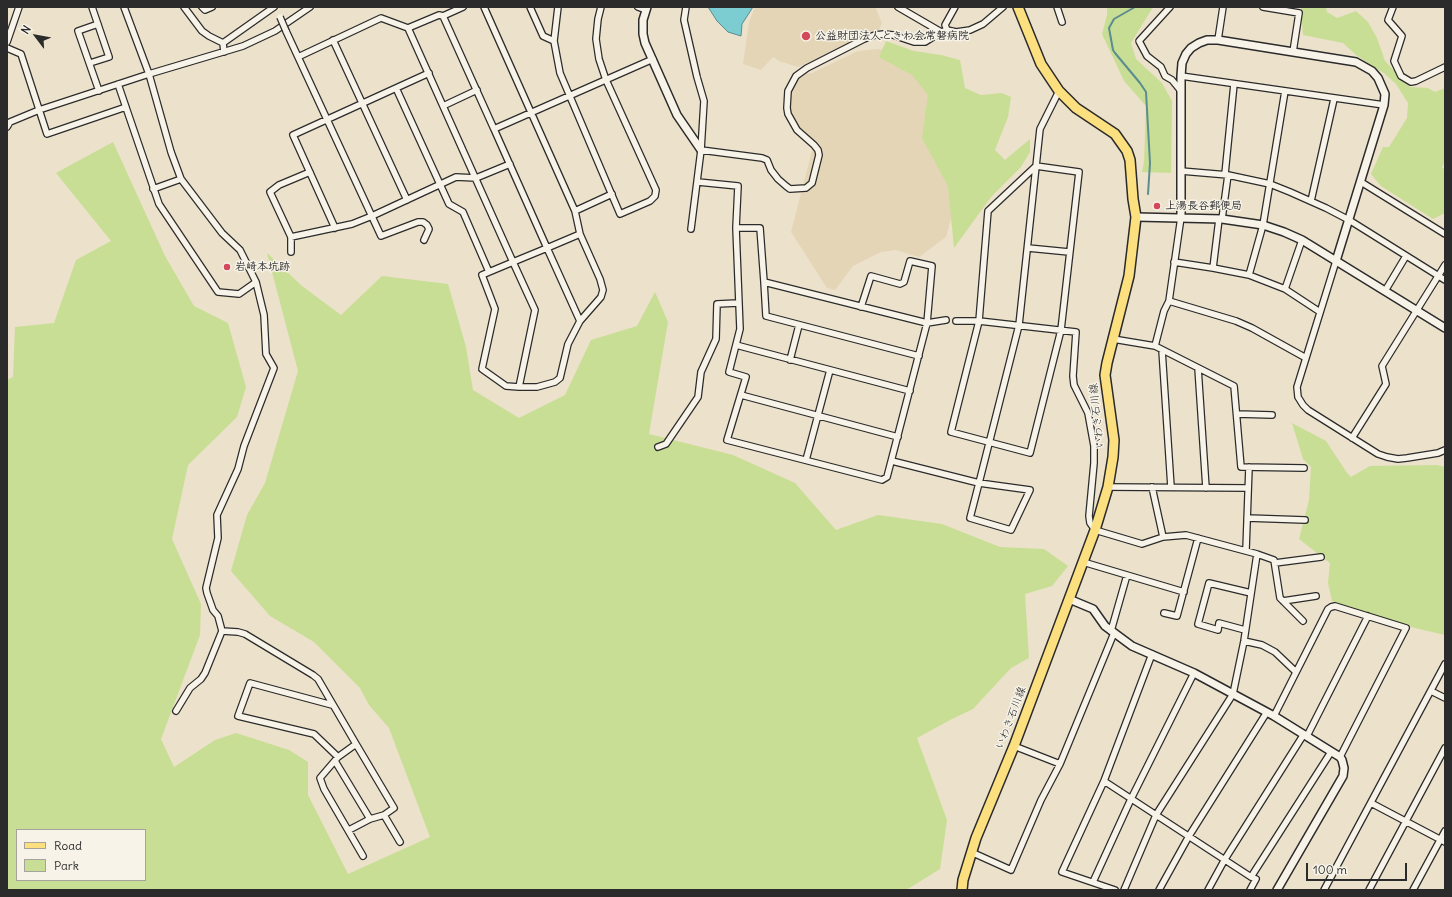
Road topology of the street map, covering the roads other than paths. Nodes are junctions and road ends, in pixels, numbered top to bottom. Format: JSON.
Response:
{"nodes":[{"id":1,"x":19,"y":7,"type":"edge"},
{"id":2,"x":92,"y":7,"type":"edge"},
{"id":3,"x":124,"y":7,"type":"edge"},
{"id":4,"x":184,"y":7,"type":"edge"},
{"id":5,"x":202,"y":7,"type":"edge"},
{"id":6,"x":212,"y":7,"type":"edge"},
{"id":7,"x":275,"y":7,"type":"edge"},
{"id":8,"x":310,"y":7,"type":"edge"},
{"id":9,"x":463,"y":7,"type":"edge"},
{"id":10,"x":484,"y":7,"type":"edge"},
{"id":11,"x":530,"y":7,"type":"edge"},
{"id":12,"x":558,"y":7,"type":"edge"},
{"id":13,"x":601,"y":7,"type":"edge"},
{"id":14,"x":638,"y":7,"type":"edge"},
{"id":15,"x":686,"y":7,"type":"edge"},
{"id":16,"x":898,"y":7,"type":"edge"},
{"id":17,"x":955,"y":7,"type":"edge"},
{"id":18,"x":1003,"y":7,"type":"edge"},
{"id":19,"x":1018,"y":7,"type":"edge"},
{"id":20,"x":1057,"y":7,"type":"edge"},
{"id":21,"x":1170,"y":7,"type":"edge"},
{"id":22,"x":1223,"y":7,"type":"edge"},
{"id":23,"x":1263,"y":7,"type":"edge"},
{"id":24,"x":1393,"y":7,"type":"edge"},
{"id":25,"x":646,"y":8,"type":"edge"},
{"id":26,"x":443,"y":16,"type":"junction"},
{"id":27,"x":1062,"y":22,"type":"dead end"},
{"id":28,"x":98,"y":24,"type":"junction"},
{"id":29,"x":408,"y":28,"type":"junction"},
{"id":30,"x":944,"y":31,"type":"junction"},
{"id":31,"x":334,"y":40,"type":"junction"},
{"id":32,"x":1218,"y":40,"type":"junction"},
{"id":33,"x":554,"y":41,"type":"junction"},
{"id":34,"x":7,"y":42,"type":"edge"},
{"id":35,"x":223,"y":43,"type":"junction"},
{"id":36,"x":7,"y":48,"type":"edge"},
{"id":37,"x":224,"y":52,"type":"junction"},
{"id":38,"x":1293,"y":52,"type":"junction"},
{"id":39,"x":298,"y":57,"type":"junction"},
{"id":40,"x":653,"y":59,"type":"junction"},
{"id":41,"x":90,"y":63,"type":"junction"},
{"id":42,"x":1445,"y":67,"type":"edge"},
{"id":43,"x":149,"y":74,"type":"junction"},
{"id":44,"x":428,"y":74,"type":"junction"},
{"id":45,"x":1181,"y":76,"type":"junction"},
{"id":46,"x":606,"y":80,"type":"junction"},
{"id":47,"x":118,"y":84,"type":"junction"},
{"id":48,"x":1234,"y":84,"type":"junction"},
{"id":49,"x":396,"y":88,"type":"junction"},
{"id":50,"x":477,"y":90,"type":"junction"},
{"id":51,"x":99,"y":91,"type":"junction"},
{"id":52,"x":1058,"y":91,"type":"junction"},
{"id":53,"x":1285,"y":91,"type":"junction"},
{"id":54,"x":1181,"y":92,"type":"junction"},
{"id":55,"x":569,"y":96,"type":"junction"},
{"id":56,"x":1334,"y":99,"type":"junction"},
{"id":57,"x":362,"y":104,"type":"junction"},
{"id":58,"x":1384,"y":105,"type":"junction"},
{"id":59,"x":443,"y":106,"type":"junction"},
{"id":60,"x":126,"y":108,"type":"junction"},
{"id":61,"x":39,"y":110,"type":"junction"},
{"id":62,"x":531,"y":113,"type":"junction"},
{"id":63,"x":327,"y":119,"type":"junction"},
{"id":64,"x":8,"y":123,"type":"edge"},
{"id":65,"x":494,"y":130,"type":"junction"},
{"id":66,"x":701,"y":150,"type":"junction"},
{"id":67,"x":510,"y":164,"type":"junction"},
{"id":68,"x":1036,"y":166,"type":"junction"},
{"id":69,"x":310,"y":172,"type":"junction"},
{"id":70,"x":1181,"y":172,"type":"junction"},
{"id":71,"x":1226,"y":175,"type":"junction"},
{"id":72,"x":476,"y":178,"type":"junction"},
{"id":73,"x":181,"y":179,"type":"junction"},
{"id":74,"x":698,"y":182,"type":"junction"},
{"id":75,"x":1361,"y":182,"type":"junction"},
{"id":76,"x":1270,"y":184,"type":"junction"},
{"id":77,"x":440,"y":185,"type":"junction"},
{"id":78,"x":154,"y":189,"type":"junction"},
{"id":79,"x":612,"y":194,"type":"junction"},
{"id":80,"x":406,"y":200,"type":"junction"},
{"id":81,"x":1312,"y":201,"type":"junction"},
{"id":82,"x":575,"y":212,"type":"junction"},
{"id":83,"x":372,"y":216,"type":"junction"},
{"id":84,"x":1136,"y":217,"type":"junction"},
{"id":85,"x":1181,"y":217,"type":"junction"},
{"id":86,"x":1221,"y":219,"type":"junction"},
{"id":87,"x":1349,"y":220,"type":"junction"},
{"id":88,"x":1263,"y":225,"type":"junction"},
{"id":89,"x":335,"y":228,"type":"junction"},
{"id":90,"x":736,"y":228,"type":"junction"},
{"id":91,"x":691,"y":229,"type":"dead end"},
{"id":92,"x":580,"y":234,"type":"junction"},
{"id":93,"x":1445,"y":234,"type":"edge"},
{"id":94,"x":291,"y":237,"type":"junction"},
{"id":95,"x":424,"y":240,"type":"dead end"},
{"id":96,"x":1302,"y":240,"type":"junction"},
{"id":97,"x":547,"y":248,"type":"junction"},
{"id":98,"x":1028,"y":248,"type":"junction"},
{"id":99,"x":291,"y":252,"type":"dead end"},
{"id":100,"x":1069,"y":252,"type":"junction"},
{"id":101,"x":1406,"y":256,"type":"junction"},
{"id":102,"x":1336,"y":261,"type":"junction"},
{"id":103,"x":513,"y":262,"type":"junction"},
{"id":104,"x":1174,"y":262,"type":"junction"},
{"id":105,"x":1445,"y":265,"type":"edge"},
{"id":106,"x":1213,"y":268,"type":"junction"},
{"id":107,"x":489,"y":272,"type":"junction"},
{"id":108,"x":1249,"y":275,"type":"junction"},
{"id":109,"x":1438,"y":276,"type":"junction"},
{"id":110,"x":1445,"y":280,"type":"edge"},
{"id":111,"x":256,"y":282,"type":"junction"},
{"id":112,"x":764,"y":282,"type":"junction"},
{"id":113,"x":1285,"y":290,"type":"junction"},
{"id":114,"x":1385,"y":291,"type":"junction"},
{"id":115,"x":1169,"y":300,"type":"junction"},
{"id":116,"x":738,"y":303,"type":"junction"},
{"id":117,"x":862,"y":307,"type":"junction"},
{"id":118,"x":1417,"y":310,"type":"junction"},
{"id":119,"x":1320,"y":312,"type":"junction"},
{"id":120,"x":946,"y":320,"type":"dead end"},
{"id":121,"x":580,"y":321,"type":"junction"},
{"id":122,"x":956,"y":321,"type":"dead end"},
{"id":123,"x":979,"y":321,"type":"junction"},
{"id":124,"x":927,"y":323,"type":"junction"},
{"id":125,"x":799,"y":325,"type":"junction"},
{"id":126,"x":1019,"y":325,"type":"junction"},
{"id":127,"x":1445,"y":328,"type":"edge"},
{"id":128,"x":1061,"y":330,"type":"junction"},
{"id":129,"x":1113,"y":339,"type":"junction"},
{"id":130,"x":736,"y":346,"type":"junction"},
{"id":131,"x":1155,"y":346,"type":"junction"},
{"id":132,"x":1162,"y":350,"type":"junction"},
{"id":133,"x":919,"y":356,"type":"junction"},
{"id":134,"x":1306,"y":358,"type":"junction"},
{"id":135,"x":790,"y":360,"type":"junction"},
{"id":136,"x":1198,"y":368,"type":"junction"},
{"id":137,"x":830,"y":370,"type":"junction"},
{"id":138,"x":519,"y":387,"type":"junction"},
{"id":139,"x":910,"y":391,"type":"junction"},
{"id":140,"x":741,"y":395,"type":"junction"},
{"id":141,"x":1237,"y":414,"type":"junction"},
{"id":142,"x":818,"y":415,"type":"junction"},
{"id":143,"x":1272,"y":415,"type":"dead end"},
{"id":144,"x":898,"y":437,"type":"junction"},
{"id":145,"x":1352,"y":438,"type":"junction"},
{"id":146,"x":989,"y":442,"type":"junction"},
{"id":147,"x":658,"y":447,"type":"dead end"},
{"id":148,"x":1445,"y":450,"type":"edge"},
{"id":149,"x":806,"y":460,"type":"junction"},
{"id":150,"x":892,"y":461,"type":"junction"},
{"id":151,"x":1249,"y":467,"type":"junction"},
{"id":152,"x":1304,"y":468,"type":"dead end"},
{"id":153,"x":979,"y":483,"type":"junction"},
{"id":154,"x":1108,"y":487,"type":"junction"},
{"id":155,"x":1152,"y":487,"type":"junction"},
{"id":156,"x":1171,"y":487,"type":"junction"},
{"id":157,"x":1206,"y":488,"type":"junction"},
{"id":158,"x":1248,"y":488,"type":"junction"},
{"id":159,"x":1247,"y":518,"type":"junction"},
{"id":160,"x":1305,"y":520,"type":"dead end"},
{"id":161,"x":1095,"y":530,"type":"junction"},
{"id":162,"x":1163,"y":537,"type":"junction"},
{"id":163,"x":1198,"y":538,"type":"junction"},
{"id":164,"x":1246,"y":550,"type":"junction"},
{"id":165,"x":1257,"y":554,"type":"junction"},
{"id":166,"x":1321,"y":557,"type":"dead end"},
{"id":167,"x":1083,"y":562,"type":"junction"},
{"id":168,"x":1275,"y":564,"type":"junction"},
{"id":169,"x":1127,"y":575,"type":"junction"},
{"id":170,"x":1184,"y":592,"type":"junction"},
{"id":171,"x":1251,"y":593,"type":"junction"},
{"id":172,"x":1316,"y":596,"type":"dead end"},
{"id":173,"x":1069,"y":599,"type":"junction"},
{"id":174,"x":1283,"y":601,"type":"junction"},
{"id":175,"x":1164,"y":613,"type":"dead end"},
{"id":176,"x":1368,"y":616,"type":"junction"},
{"id":177,"x":1303,"y":621,"type":"dead end"},
{"id":178,"x":1246,"y":630,"type":"junction"},
{"id":179,"x":222,"y":631,"type":"junction"},
{"id":180,"x":1113,"y":632,"type":"junction"},
{"id":181,"x":1244,"y":641,"type":"junction"},
{"id":182,"x":1152,"y":654,"type":"junction"},
{"id":183,"x":1445,"y":664,"type":"edge"},
{"id":184,"x":1296,"y":672,"type":"junction"},
{"id":185,"x":1194,"y":673,"type":"junction"},
{"id":186,"x":1431,"y":691,"type":"junction"},
{"id":187,"x":1233,"y":694,"type":"junction"},
{"id":188,"x":1445,"y":698,"type":"edge"},
{"id":189,"x":332,"y":705,"type":"junction"},
{"id":190,"x":176,"y":711,"type":"dead end"},
{"id":191,"x":1267,"y":712,"type":"junction"},
{"id":192,"x":1274,"y":716,"type":"junction"},
{"id":193,"x":1305,"y":735,"type":"junction"},
{"id":194,"x":356,"y":744,"type":"junction"},
{"id":195,"x":1014,"y":746,"type":"junction"},
{"id":196,"x":1445,"y":748,"type":"edge"},
{"id":197,"x":1331,"y":752,"type":"junction"},
{"id":198,"x":1340,"y":757,"type":"junction"},
{"id":199,"x":337,"y":759,"type":"junction"},
{"id":200,"x":1060,"y":764,"type":"junction"},
{"id":201,"x":1104,"y":781,"type":"junction"},
{"id":202,"x":1131,"y":799,"type":"junction"},
{"id":203,"x":1371,"y":803,"type":"junction"},
{"id":204,"x":384,"y":814,"type":"junction"},
{"id":205,"x":1156,"y":815,"type":"junction"},
{"id":206,"x":370,"y":819,"type":"junction"},
{"id":207,"x":1406,"y":821,"type":"junction"},
{"id":208,"x":349,"y":830,"type":"junction"},
{"id":209,"x":1445,"y":831,"type":"edge"},
{"id":210,"x":1189,"y":836,"type":"junction"},
{"id":211,"x":1443,"y":841,"type":"edge"},
{"id":212,"x":400,"y":842,"type":"dead end"},
{"id":213,"x":971,"y":852,"type":"junction"},
{"id":214,"x":363,"y":856,"type":"dead end"},
{"id":215,"x":1225,"y":859,"type":"junction"},
{"id":216,"x":1251,"y":876,"type":"junction"},
{"id":217,"x":1093,"y":882,"type":"junction"},
{"id":218,"x":962,"y":890,"type":"edge"},
{"id":219,"x":1115,"y":890,"type":"edge"},
{"id":220,"x":1124,"y":890,"type":"edge"},
{"id":221,"x":1160,"y":890,"type":"edge"},
{"id":222,"x":1208,"y":890,"type":"edge"},
{"id":223,"x":1250,"y":890,"type":"edge"},
{"id":224,"x":1277,"y":890,"type":"edge"},
{"id":225,"x":1324,"y":890,"type":"edge"},
{"id":226,"x":1369,"y":890,"type":"edge"},
{"id":227,"x":1413,"y":890,"type":"edge"}],
"edges":[{"from":1,"to":34,"type":"street"},
{"from":2,"to":28,"type":"street"},
{"from":3,"to":43,"type":"street"},
{"from":4,"to":35,"type":"street"},
{"from":5,"to":6,"type":"street"},
{"from":7,"to":35,"type":"street"},
{"from":7,"to":39,"type":"street","bridge":true},
{"from":8,"to":37,"type":"street"},
{"from":9,"to":26,"type":"street"},
{"from":10,"to":62,"type":"street"},
{"from":11,"to":33,"type":"street"},
{"from":12,"to":33,"type":"street"},
{"from":13,"to":46,"type":"street"},
{"from":14,"to":25,"type":"street"},
{"from":15,"to":66,"type":"street"},
{"from":16,"to":30,"type":"street"},
{"from":17,"to":30,"type":"street"},
{"from":18,"to":30,"type":"street"},
{"from":19,"to":52,"type":"main road","name":"いわき石川線"},
{"from":20,"to":27,"type":"street"},
{"from":21,"to":54,"type":"street"},
{"from":22,"to":32,"type":"street"},
{"from":23,"to":38,"type":"street"},
{"from":24,"to":42,"type":"street"},
{"from":25,"to":40,"type":"street"},
{"from":26,"to":29,"type":"street"},
{"from":26,"to":50,"type":"street"},
{"from":28,"to":41,"type":"street"},
{"from":28,"to":41,"type":"street"},
{"from":29,"to":31,"type":"street"},
{"from":29,"to":44,"type":"street"},
{"from":30,"to":66,"type":"street"},
{"from":31,"to":39,"type":"street"},
{"from":31,"to":57,"type":"street"},
{"from":32,"to":38,"type":"street"},
{"from":32,"to":45,"type":"street"},
{"from":33,"to":55,"type":"street"},
{"from":35,"to":37,"type":"street"},
{"from":36,"to":61,"type":"street"},
{"from":37,"to":43,"type":"street"},
{"from":38,"to":58,"type":"street"},
{"from":39,"to":63,"type":"street"},
{"from":40,"to":46,"type":"street"},
{"from":40,"to":66,"type":"street"},
{"from":41,"to":51,"type":"street"},
{"from":43,"to":47,"type":"street"},
{"from":43,"to":73,"type":"street"},
{"from":44,"to":49,"type":"street"},
{"from":44,"to":59,"type":"street"},
{"from":45,"to":48,"type":"street"},
{"from":45,"to":54,"type":"street"},
{"from":46,"to":55,"type":"street"},
{"from":46,"to":79,"type":"street"},
{"from":47,"to":51,"type":"street"},
{"from":47,"to":60,"type":"street"},
{"from":48,"to":53,"type":"street"},
{"from":48,"to":71,"type":"street"},
{"from":49,"to":57,"type":"street"},
{"from":49,"to":77,"type":"street"},
{"from":50,"to":59,"type":"street"},
{"from":50,"to":65,"type":"street"},
{"from":51,"to":61,"type":"street"},
{"from":52,"to":68,"type":"street"},
{"from":52,"to":84,"type":"main road","name":"いわき石川線"},
{"from":53,"to":56,"type":"street"},
{"from":53,"to":76,"type":"street"},
{"from":54,"to":70,"type":"street"},
{"from":55,"to":62,"type":"street"},
{"from":55,"to":79,"type":"street"},
{"from":56,"to":58,"type":"street"},
{"from":56,"to":81,"type":"street"},
{"from":57,"to":63,"type":"street"},
{"from":57,"to":80,"type":"street"},
{"from":58,"to":75,"type":"street"},
{"from":59,"to":72,"type":"street"},
{"from":60,"to":61,"type":"street"},
{"from":60,"to":78,"type":"street"},
{"from":61,"to":64,"type":"street"},
{"from":62,"to":65,"type":"street"},
{"from":62,"to":82,"type":"street"},
{"from":63,"to":69,"type":"street"},
{"from":63,"to":83,"type":"street"},
{"from":65,"to":67,"type":"street"},
{"from":66,"to":74,"type":"street"},
{"from":67,"to":72,"type":"street"},
{"from":67,"to":97,"type":"street"},
{"from":68,"to":98,"type":"street"},
{"from":68,"to":100,"type":"street"},
{"from":68,"to":123,"type":"street"},
{"from":69,"to":89,"type":"street"},
{"from":69,"to":94,"type":"street"},
{"from":70,"to":71,"type":"street"},
{"from":70,"to":85,"type":"street"},
{"from":71,"to":76,"type":"street"},
{"from":71,"to":86,"type":"street"},
{"from":72,"to":77,"type":"street"},
{"from":72,"to":103,"type":"street"},
{"from":73,"to":78,"type":"street"},
{"from":73,"to":111,"type":"street"},
{"from":74,"to":90,"type":"street"},
{"from":74,"to":91,"type":"street"},
{"from":75,"to":87,"type":"street"},
{"from":75,"to":93,"type":"street"},
{"from":76,"to":81,"type":"street"},
{"from":76,"to":88,"type":"street"},
{"from":77,"to":80,"type":"street"},
{"from":77,"to":107,"type":"street"},
{"from":78,"to":111,"type":"street"},
{"from":79,"to":82,"type":"street"},
{"from":80,"to":83,"type":"street"},
{"from":81,"to":87,"type":"street"},
{"from":82,"to":92,"type":"street"},
{"from":83,"to":89,"type":"street"},
{"from":83,"to":95,"type":"street"},
{"from":84,"to":85,"type":"street"},
{"from":84,"to":129,"type":"main road","name":"いわき石川線"},
{"from":85,"to":86,"type":"street"},
{"from":85,"to":104,"type":"street"},
{"from":86,"to":88,"type":"street"},
{"from":86,"to":106,"type":"street"},
{"from":87,"to":101,"type":"street"},
{"from":87,"to":102,"type":"street"},
{"from":88,"to":96,"type":"street"},
{"from":88,"to":108,"type":"street"},
{"from":89,"to":94,"type":"street"},
{"from":90,"to":112,"type":"street"},
{"from":90,"to":116,"type":"street"},
{"from":92,"to":97,"type":"street"},
{"from":92,"to":121,"type":"street"},
{"from":94,"to":99,"type":"street"},
{"from":96,"to":102,"type":"street"},
{"from":96,"to":113,"type":"street"},
{"from":97,"to":103,"type":"street"},
{"from":97,"to":121,"type":"street"},
{"from":98,"to":100,"type":"street"},
{"from":98,"to":126,"type":"street"},
{"from":100,"to":128,"type":"street"},
{"from":101,"to":109,"type":"street"},
{"from":101,"to":114,"type":"street"},
{"from":102,"to":114,"type":"street"},
{"from":102,"to":119,"type":"street"},
{"from":103,"to":107,"type":"street"},
{"from":103,"to":138,"type":"street"},
{"from":104,"to":106,"type":"street"},
{"from":104,"to":115,"type":"street"},
{"from":105,"to":109,"type":"street"},
{"from":106,"to":108,"type":"street"},
{"from":107,"to":138,"type":"street"},
{"from":108,"to":113,"type":"street"},
{"from":109,"to":110,"type":"street"},
{"from":109,"to":118,"type":"street"},
{"from":111,"to":179,"type":"street"},
{"from":112,"to":117,"type":"street"},
{"from":112,"to":125,"type":"street"},
{"from":113,"to":119,"type":"street"},
{"from":114,"to":118,"type":"street"},
{"from":115,"to":131,"type":"street"},
{"from":115,"to":134,"type":"street"},
{"from":116,"to":130,"type":"street"},
{"from":116,"to":147,"type":"street"},
{"from":117,"to":124,"type":"street"},
{"from":117,"to":124,"type":"street"},
{"from":118,"to":127,"type":"street"},
{"from":118,"to":145,"type":"street"},
{"from":119,"to":134,"type":"street"},
{"from":120,"to":124,"type":"street"},
{"from":121,"to":138,"type":"street"},
{"from":122,"to":123,"type":"street"},
{"from":123,"to":126,"type":"street"},
{"from":123,"to":146,"type":"street"},
{"from":124,"to":133,"type":"street"},
{"from":125,"to":133,"type":"street"},
{"from":125,"to":135,"type":"street"},
{"from":126,"to":128,"type":"street"},
{"from":126,"to":146,"type":"street"},
{"from":128,"to":146,"type":"street"},
{"from":128,"to":161,"type":"street"},
{"from":129,"to":131,"type":"street"},
{"from":129,"to":154,"type":"main road","name":"いわき石川線"},
{"from":130,"to":135,"type":"street"},
{"from":130,"to":140,"type":"street"},
{"from":131,"to":132,"type":"street"},
{"from":132,"to":136,"type":"street"},
{"from":132,"to":156,"type":"street"},
{"from":133,"to":139,"type":"street"},
{"from":134,"to":145,"type":"street"},
{"from":135,"to":137,"type":"street"},
{"from":136,"to":141,"type":"street"},
{"from":136,"to":157,"type":"street"},
{"from":137,"to":139,"type":"street"},
{"from":137,"to":142,"type":"street"},
{"from":139,"to":144,"type":"street"},
{"from":140,"to":142,"type":"street"},
{"from":140,"to":149,"type":"street"},
{"from":141,"to":143,"type":"street"},
{"from":141,"to":151,"type":"street"},
{"from":142,"to":144,"type":"street"},
{"from":142,"to":149,"type":"street"},
{"from":144,"to":150,"type":"street"},
{"from":145,"to":148,"type":"street"},
{"from":146,"to":153,"type":"street"},
{"from":149,"to":150,"type":"street"},
{"from":150,"to":153,"type":"street"},
{"from":151,"to":152,"type":"street"},
{"from":151,"to":158,"type":"street"},
{"from":153,"to":153,"type":"street"},
{"from":154,"to":155,"type":"street"},
{"from":154,"to":161,"type":"main road","name":"いわき石川線"},
{"from":155,"to":156,"type":"street"},
{"from":155,"to":162,"type":"street"},
{"from":156,"to":157,"type":"street"},
{"from":157,"to":158,"type":"street"},
{"from":158,"to":159,"type":"street"},
{"from":159,"to":160,"type":"street"},
{"from":159,"to":164,"type":"street"},
{"from":161,"to":162,"type":"street"},
{"from":161,"to":167,"type":"main road","name":"いわき石川線"},
{"from":162,"to":163,"type":"street"},
{"from":163,"to":164,"type":"street"},
{"from":163,"to":170,"type":"street"},
{"from":164,"to":165,"type":"street"},
{"from":165,"to":168,"type":"street"},
{"from":165,"to":171,"type":"street"},
{"from":166,"to":168,"type":"street"},
{"from":167,"to":169,"type":"street"},
{"from":167,"to":173,"type":"main road","name":"いわき石川線"},
{"from":168,"to":174,"type":"street"},
{"from":169,"to":170,"type":"street"},
{"from":169,"to":180,"type":"street"},
{"from":170,"to":175,"type":"street"},
{"from":171,"to":178,"type":"street"},
{"from":171,"to":178,"type":"street"},
{"from":172,"to":174,"type":"street"},
{"from":173,"to":180,"type":"street"},
{"from":173,"to":195,"type":"main road","name":"いわき石川線"},
{"from":174,"to":177,"type":"street"},
{"from":176,"to":184,"type":"street"},
{"from":176,"to":193,"type":"street"},
{"from":176,"to":198,"type":"street"},
{"from":178,"to":181,"type":"street"},
{"from":179,"to":189,"type":"street"},
{"from":179,"to":190,"type":"street"},
{"from":180,"to":182,"type":"street"},
{"from":180,"to":200,"type":"street"},
{"from":181,"to":184,"type":"street"},
{"from":181,"to":187,"type":"street"},
{"from":182,"to":185,"type":"street"},
{"from":182,"to":201,"type":"street"},
{"from":183,"to":186,"type":"street"},
{"from":184,"to":192,"type":"street"},
{"from":185,"to":187,"type":"street"},
{"from":185,"to":202,"type":"street"},
{"from":186,"to":188,"type":"street"},
{"from":186,"to":203,"type":"street"},
{"from":187,"to":191,"type":"street"},
{"from":187,"to":205,"type":"street"},
{"from":189,"to":194,"type":"street"},
{"from":189,"to":199,"type":"street"},
{"from":191,"to":192,"type":"street"},
{"from":191,"to":210,"type":"street"},
{"from":192,"to":193,"type":"street"},
{"from":193,"to":197,"type":"street"},
{"from":193,"to":215,"type":"street"},
{"from":194,"to":199,"type":"street"},
{"from":194,"to":204,"type":"street"},
{"from":195,"to":200,"type":"street"},
{"from":195,"to":213,"type":"main road","name":"いわき石川線"},
{"from":196,"to":207,"type":"street"},
{"from":197,"to":198,"type":"street"},
{"from":197,"to":216,"type":"street"},
{"from":198,"to":224,"type":"street"},
{"from":199,"to":206,"type":"street"},
{"from":199,"to":208,"type":"street"},
{"from":200,"to":213,"type":"street"},
{"from":201,"to":202,"type":"street"},
{"from":201,"to":217,"type":"street"},
{"from":202,"to":205,"type":"street"},
{"from":202,"to":217,"type":"street"},
{"from":203,"to":207,"type":"street"},
{"from":203,"to":225,"type":"street"},
{"from":204,"to":206,"type":"street"},
{"from":204,"to":212,"type":"street"},
{"from":205,"to":210,"type":"street"},
{"from":205,"to":220,"type":"street"},
{"from":206,"to":208,"type":"street"},
{"from":207,"to":211,"type":"street"},
{"from":207,"to":226,"type":"street"},
{"from":208,"to":214,"type":"street"},
{"from":209,"to":211,"type":"street"},
{"from":210,"to":215,"type":"street"},
{"from":210,"to":221,"type":"street"},
{"from":211,"to":227,"type":"street"},
{"from":213,"to":218,"type":"main road","name":"いわき石川線"},
{"from":215,"to":216,"type":"street"},
{"from":215,"to":222,"type":"street"},
{"from":216,"to":223,"type":"street"},
{"from":217,"to":219,"type":"street"}]}
